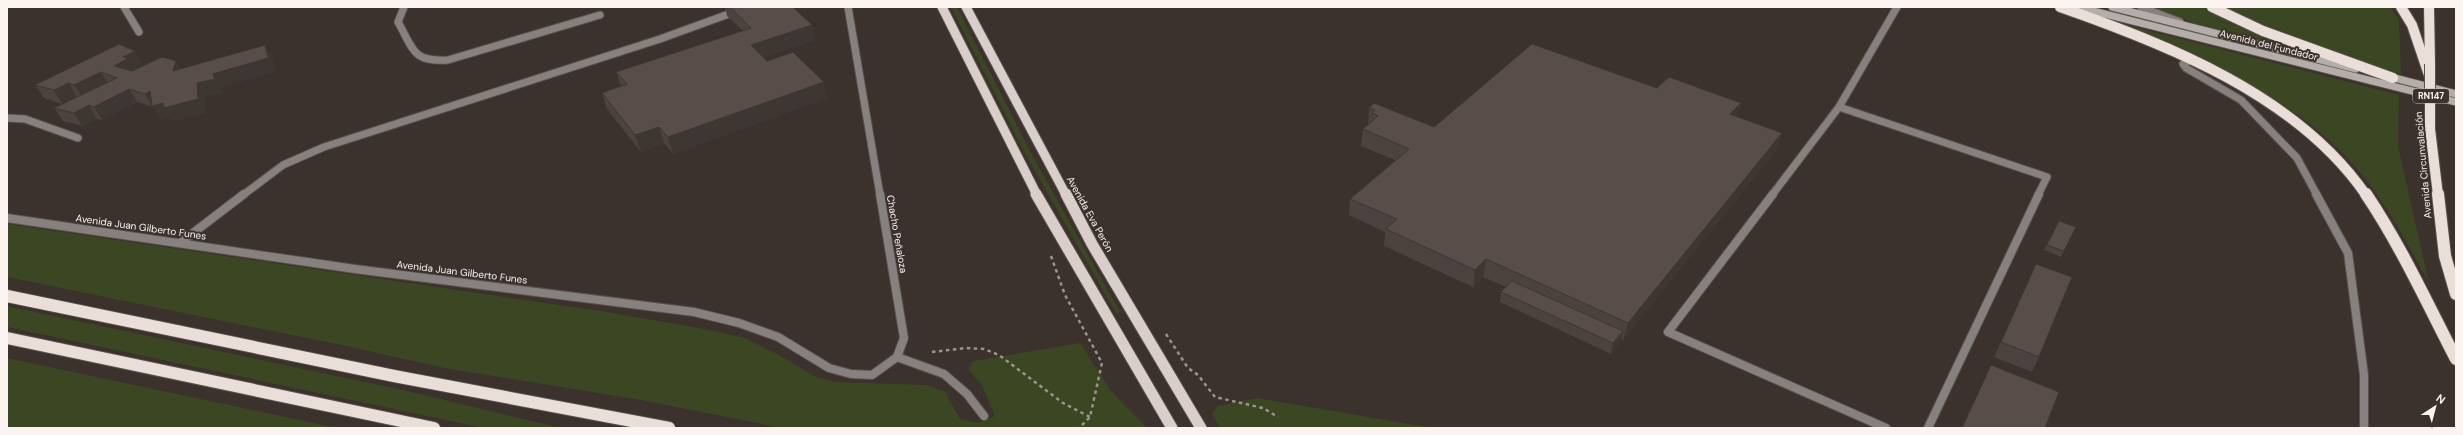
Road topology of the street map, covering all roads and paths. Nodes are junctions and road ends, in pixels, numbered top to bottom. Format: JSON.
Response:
{"nodes":[{"id":1,"x":124,"y":7,"type":"edge"},
{"id":2,"x":748,"y":7,"type":"edge"},
{"id":3,"x":848,"y":7,"type":"edge"},
{"id":4,"x":942,"y":7,"type":"edge"},
{"id":5,"x":966,"y":7,"type":"edge"},
{"id":6,"x":1897,"y":7,"type":"edge"},
{"id":7,"x":2060,"y":7,"type":"edge"},
{"id":8,"x":2077,"y":7,"type":"edge"},
{"id":9,"x":2112,"y":7,"type":"edge"},
{"id":10,"x":2141,"y":7,"type":"edge"},
{"id":11,"x":2212,"y":7,"type":"edge"},
{"id":12,"x":2401,"y":7,"type":"edge"},
{"id":13,"x":2429,"y":7,"type":"edge"},
{"id":14,"x":405,"y":8,"type":"edge"},
{"id":15,"x":600,"y":16,"type":"dead end"},
{"id":16,"x":2197,"y":29,"type":"junction"},
{"id":17,"x":139,"y":32,"type":"dead end"},
{"id":18,"x":2191,"y":60,"type":"junction"},
{"id":19,"x":2427,"y":63,"type":"junction"},
{"id":20,"x":2393,"y":78,"type":"junction"},
{"id":21,"x":2456,"y":94,"type":"edge"},
{"id":22,"x":2456,"y":102,"type":"edge"},
{"id":23,"x":1839,"y":107,"type":"junction"},
{"id":24,"x":7,"y":118,"type":"edge"},
{"id":25,"x":78,"y":138,"type":"dead end"},
{"id":26,"x":7,"y":218,"type":"edge"},
{"id":27,"x":180,"y":244,"type":"junction"},
{"id":28,"x":1050,"y":253,"type":"dead end"},
{"id":29,"x":2456,"y":294,"type":"edge"},
{"id":30,"x":7,"y":296,"type":"edge"},
{"id":31,"x":1162,"y":328,"type":"dead end"},
{"id":32,"x":7,"y":338,"type":"edge"},
{"id":33,"x":928,"y":353,"type":"dead end"},
{"id":34,"x":897,"y":357,"type":"junction"},
{"id":35,"x":2456,"y":359,"type":"edge"},
{"id":36,"x":984,"y":416,"type":"dead end"},
{"id":37,"x":1090,"y":417,"type":"junction"},
{"id":38,"x":1278,"y":417,"type":"dead end"},
{"id":39,"x":434,"y":428,"type":"edge"},
{"id":40,"x":669,"y":428,"type":"edge"},
{"id":41,"x":1080,"y":428,"type":"edge"},
{"id":42,"x":1172,"y":428,"type":"edge"},
{"id":43,"x":1200,"y":428,"type":"edge"},
{"id":44,"x":1886,"y":428,"type":"edge"},
{"id":45,"x":1928,"y":428,"type":"edge"},
{"id":46,"x":2364,"y":428,"type":"edge"}],
"edges":[{"from":1,"to":17,"type":"street"},
{"from":2,"to":27,"type":"street"},
{"from":3,"to":34,"type":"street","name":"Chacho Peñaloza"},
{"from":4,"to":42,"type":"main road"},
{"from":5,"to":43,"type":"main road","name":"Avenida Eva Perón"},
{"from":6,"to":23,"type":"street"},
{"from":7,"to":18,"type":"highway"},
{"from":8,"to":22,"type":"main road","name":"Avenida del Fundador"},
{"from":9,"to":16,"type":"main road","name":"Avenida del Fundador"},
{"from":10,"to":16,"type":"street"},
{"from":11,"to":20,"type":"highway"},
{"from":12,"to":19,"type":"highway"},
{"from":13,"to":19,"type":"highway","name":"Avenida Circunvalación","number":"RN147"},
{"from":14,"to":15,"type":"street"},
{"from":16,"to":20,"type":"main road","name":"Avenida del Fundador"},
{"from":18,"to":35,"type":"highway"},
{"from":18,"to":46,"type":"street"},
{"from":19,"to":29,"type":"highway","name":"Avenida Circunvalación","number":"RN147","bridge":true},
{"from":20,"to":21,"type":"main road","name":"Avenida del Fundador"},
{"from":23,"to":44,"type":"street"},
{"from":23,"to":45,"type":"street"},
{"from":24,"to":25,"type":"street"},
{"from":26,"to":27,"type":"street","name":"Avenida Juan Gilberto Funes"},
{"from":27,"to":34,"type":"street","name":"Avenida Juan Gilberto Funes"},
{"from":28,"to":37,"type":"path"},
{"from":30,"to":40,"type":"highway"},
{"from":31,"to":38,"type":"path"},
{"from":32,"to":39,"type":"highway"},
{"from":33,"to":37,"type":"path"},
{"from":34,"to":36,"type":"street"},
{"from":37,"to":41,"type":"path"}]}
